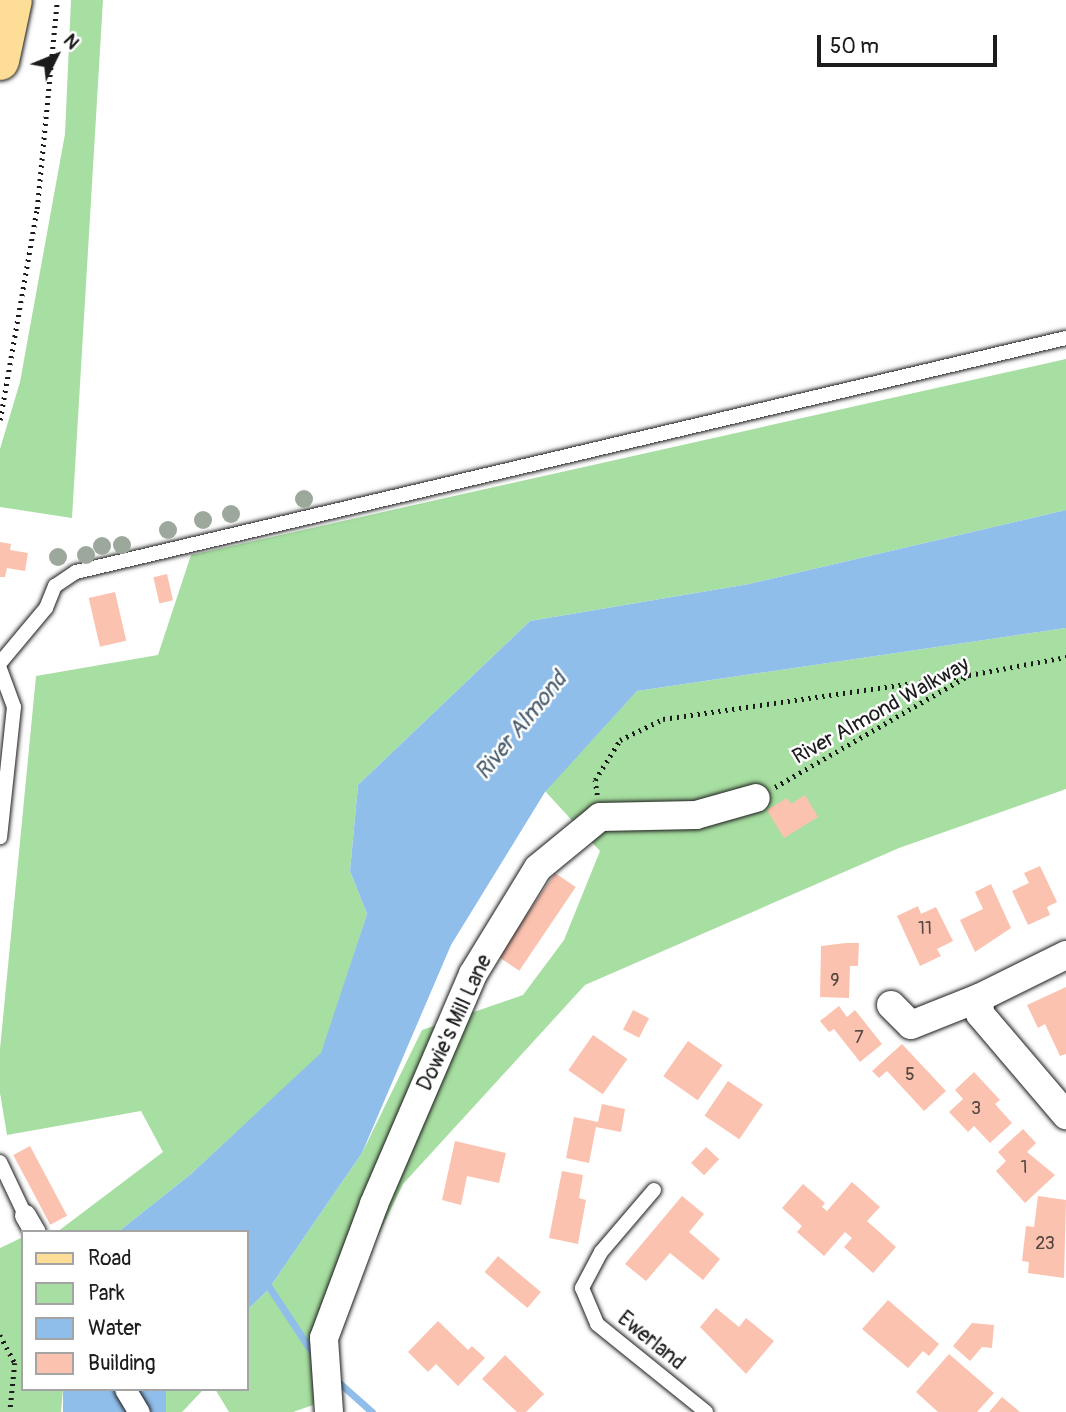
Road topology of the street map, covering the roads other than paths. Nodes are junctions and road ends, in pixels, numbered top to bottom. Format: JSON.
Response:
{"nodes":[{"id":1,"x":13,"y":0,"type":"edge"},
{"id":2,"x":0,"y":61,"type":"edge"},
{"id":3,"x":1066,"y":338,"type":"edge"},
{"id":4,"x":0,"y":663,"type":"edge"},
{"id":5,"x":0,"y":669,"type":"edge"},
{"id":6,"x":756,"y":798,"type":"road end"},
{"id":7,"x":0,"y":837,"type":"edge"},
{"id":8,"x":1066,"y":955,"type":"edge"},
{"id":9,"x":979,"y":998,"type":"junction"},
{"id":10,"x":891,"y":1004,"type":"dead end"},
{"id":11,"x":1066,"y":1115,"type":"edge"},
{"id":12,"x":0,"y":1162,"type":"edge"},
{"id":13,"x":654,"y":1190,"type":"dead end"},
{"id":14,"x":30,"y":1224,"type":"edge"},
{"id":15,"x":126,"y":1391,"type":"edge"},
{"id":16,"x":139,"y":1412,"type":"edge"},
{"id":17,"x":328,"y":1412,"type":"edge"},
{"id":18,"x":706,"y":1412,"type":"edge"}],
"edges":[{"from":1,"to":2,"type":"main road"},
{"from":3,"to":4,"type":"lane"},
{"from":5,"to":7,"type":"lane"},
{"from":6,"to":17,"type":"street","name":"Dowie's Mill Lane"},
{"from":8,"to":9,"type":"street"},
{"from":9,"to":10,"type":"street"},
{"from":9,"to":11,"type":"street"},
{"from":12,"to":14,"type":"lane"},
{"from":13,"to":18,"type":"lane","name":"Ewerland"},
{"from":15,"to":16,"type":"street"}]}
